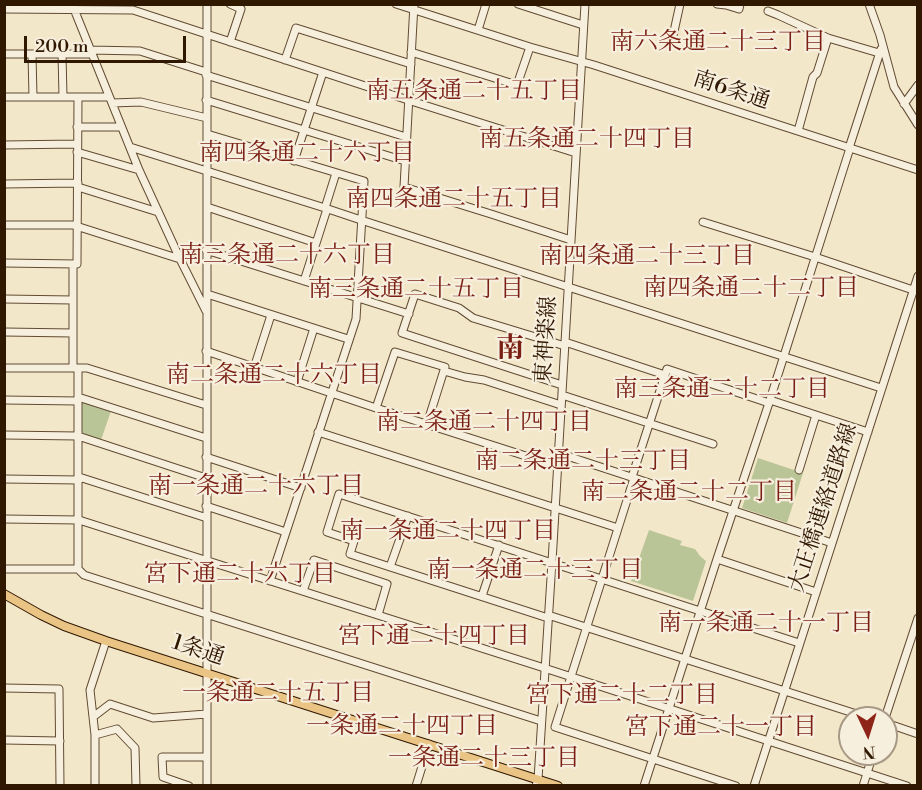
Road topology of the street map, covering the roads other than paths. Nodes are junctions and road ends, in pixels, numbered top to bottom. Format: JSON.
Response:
{"nodes":[{"id":1,"x":230,"y":4,"type":"edge"},
{"id":2,"x":396,"y":4,"type":"edge"},
{"id":3,"x":486,"y":4,"type":"edge"},
{"id":4,"x":518,"y":4,"type":"edge"},
{"id":5,"x":585,"y":4,"type":"edge"},
{"id":6,"x":680,"y":4,"type":"edge"},
{"id":7,"x":717,"y":4,"type":"edge"},
{"id":8,"x":740,"y":4,"type":"edge"},
{"id":9,"x":869,"y":4,"type":"edge"},
{"id":10,"x":206,"y":5,"type":"edge"},
{"id":11,"x":74,"y":7,"type":"edge"},
{"id":12,"x":113,"y":7,"type":"edge"},
{"id":13,"x":414,"y":7,"type":"edge"},
{"id":14,"x":4,"y":9,"type":"edge"},
{"id":15,"x":768,"y":11,"type":"dead end"},
{"id":16,"x":584,"y":25,"type":"junction"},
{"id":17,"x":478,"y":30,"type":"junction"},
{"id":18,"x":207,"y":34,"type":"junction"},
{"id":19,"x":828,"y":38,"type":"junction"},
{"id":20,"x":230,"y":42,"type":"junction"},
{"id":21,"x":671,"y":45,"type":"dead end"},
{"id":22,"x":530,"y":47,"type":"junction"},
{"id":23,"x":881,"y":50,"type":"junction"},
{"id":24,"x":91,"y":52,"type":"junction"},
{"id":25,"x":411,"y":52,"type":"junction"},
{"id":26,"x":4,"y":54,"type":"edge"},
{"id":27,"x":32,"y":54,"type":"junction"},
{"id":28,"x":62,"y":54,"type":"junction"},
{"id":29,"x":285,"y":60,"type":"junction"},
{"id":30,"x":581,"y":63,"type":"junction"},
{"id":31,"x":411,"y":64,"type":"junction"},
{"id":32,"x":323,"y":72,"type":"junction"},
{"id":33,"x":206,"y":74,"type":"junction"},
{"id":34,"x":918,"y":85,"type":"edge"},
{"id":35,"x":4,"y":97,"type":"edge"},
{"id":36,"x":33,"y":97,"type":"junction"},
{"id":37,"x":63,"y":97,"type":"junction"},
{"id":38,"x":78,"y":97,"type":"junction"},
{"id":39,"x":110,"y":100,"type":"junction"},
{"id":40,"x":206,"y":100,"type":"junction"},
{"id":41,"x":408,"y":100,"type":"junction"},
{"id":42,"x":904,"y":104,"type":"junction"},
{"id":43,"x":311,"y":108,"type":"junction"},
{"id":44,"x":207,"y":118,"type":"junction"},
{"id":45,"x":918,"y":125,"type":"edge"},
{"id":46,"x":77,"y":127,"type":"junction"},
{"id":47,"x":121,"y":127,"type":"junction"},
{"id":48,"x":304,"y":129,"type":"junction"},
{"id":49,"x":798,"y":131,"type":"junction"},
{"id":50,"x":207,"y":134,"type":"junction"},
{"id":51,"x":406,"y":138,"type":"junction"},
{"id":52,"x":4,"y":145,"type":"edge"},
{"id":53,"x":130,"y":147,"type":"junction"},
{"id":54,"x":77,"y":148,"type":"junction"},
{"id":55,"x":849,"y":148,"type":"junction"},
{"id":56,"x":576,"y":153,"type":"junction"},
{"id":57,"x":294,"y":161,"type":"junction"},
{"id":58,"x":405,"y":161,"type":"junction"},
{"id":59,"x":139,"y":170,"type":"junction"},
{"id":60,"x":918,"y":170,"type":"edge"},
{"id":61,"x":208,"y":171,"type":"junction"},
{"id":62,"x":336,"y":173,"type":"junction"},
{"id":63,"x":4,"y":184,"type":"edge"},
{"id":64,"x":78,"y":185,"type":"junction"},
{"id":65,"x":207,"y":207,"type":"junction"},
{"id":66,"x":326,"y":208,"type":"junction"},
{"id":67,"x":158,"y":212,"type":"junction"},
{"id":68,"x":361,"y":220,"type":"junction"},
{"id":69,"x":703,"y":222,"type":"dead end"},
{"id":70,"x":4,"y":225,"type":"edge"},
{"id":71,"x":78,"y":227,"type":"junction"},
{"id":72,"x":571,"y":240,"type":"junction"},
{"id":73,"x":316,"y":243,"type":"junction"},
{"id":74,"x":206,"y":250,"type":"junction"},
{"id":75,"x":815,"y":257,"type":"junction"},
{"id":76,"x":180,"y":259,"type":"junction"},
{"id":77,"x":4,"y":263,"type":"edge"},
{"id":78,"x":73,"y":264,"type":"junction"},
{"id":79,"x":918,"y":276,"type":"edge"},
{"id":80,"x":304,"y":281,"type":"junction"},
{"id":81,"x":568,"y":287,"type":"junction"},
{"id":82,"x":913,"y":290,"type":"junction"},
{"id":83,"x":207,"y":294,"type":"junction"},
{"id":84,"x":357,"y":298,"type":"junction"},
{"id":85,"x":4,"y":299,"type":"edge"},
{"id":86,"x":73,"y":300,"type":"junction"},
{"id":87,"x":207,"y":313,"type":"junction"},
{"id":88,"x":409,"y":314,"type":"junction"},
{"id":89,"x":271,"y":315,"type":"junction"},
{"id":90,"x":314,"y":328,"type":"junction"},
{"id":91,"x":4,"y":332,"type":"edge"},
{"id":92,"x":73,"y":333,"type":"junction"},
{"id":93,"x":348,"y":339,"type":"junction"},
{"id":94,"x":565,"y":344,"type":"junction"},
{"id":95,"x":206,"y":351,"type":"junction"},
{"id":96,"x":784,"y":356,"type":"junction"},
{"id":97,"x":4,"y":368,"type":"edge"},
{"id":98,"x":76,"y":368,"type":"junction"},
{"id":99,"x":254,"y":368,"type":"junction"},
{"id":100,"x":444,"y":371,"type":"junction"},
{"id":101,"x":665,"y":375,"type":"junction"},
{"id":102,"x":297,"y":382,"type":"junction"},
{"id":103,"x":562,"y":385,"type":"junction"},
{"id":104,"x":882,"y":388,"type":"junction"},
{"id":105,"x":331,"y":392,"type":"junction"},
{"id":106,"x":561,"y":395,"type":"junction"},
{"id":107,"x":78,"y":399,"type":"junction"},
{"id":108,"x":4,"y":400,"type":"edge"},
{"id":109,"x":770,"y":402,"type":"junction"},
{"id":110,"x":206,"y":405,"type":"junction"},
{"id":111,"x":561,"y":405,"type":"junction"},
{"id":112,"x":376,"y":408,"type":"junction"},
{"id":113,"x":816,"y":415,"type":"junction"},
{"id":114,"x":650,"y":423,"type":"junction"},
{"id":115,"x":427,"y":424,"type":"junction"},
{"id":116,"x":318,"y":432,"type":"junction"},
{"id":117,"x":868,"y":432,"type":"junction"},
{"id":118,"x":4,"y":435,"type":"edge"},
{"id":119,"x":78,"y":436,"type":"junction"},
{"id":120,"x":206,"y":438,"type":"junction"},
{"id":121,"x":713,"y":444,"type":"dead end"},
{"id":122,"x":558,"y":453,"type":"junction"},
{"id":123,"x":206,"y":457,"type":"junction"},
{"id":124,"x":557,"y":466,"type":"junction"},
{"id":125,"x":799,"y":470,"type":"dead end"},
{"id":126,"x":633,"y":477,"type":"junction"},
{"id":127,"x":79,"y":478,"type":"junction"},
{"id":128,"x":206,"y":478,"type":"junction"},
{"id":129,"x":4,"y":479,"type":"edge"},
{"id":130,"x":301,"y":488,"type":"junction"},
{"id":131,"x":206,"y":506,"type":"junction"},
{"id":132,"x":555,"y":508,"type":"junction"},
{"id":133,"x":734,"y":510,"type":"junction"},
{"id":134,"x":408,"y":516,"type":"junction"},
{"id":135,"x":207,"y":518,"type":"junction"},
{"id":136,"x":4,"y":519,"type":"edge"},
{"id":137,"x":79,"y":520,"type":"junction"},
{"id":138,"x":618,"y":528,"type":"junction"},
{"id":139,"x":286,"y":532,"type":"junction"},
{"id":140,"x":832,"y":543,"type":"junction"},
{"id":141,"x":499,"y":545,"type":"junction"},
{"id":142,"x":717,"y":559,"type":"junction"},
{"id":143,"x":207,"y":561,"type":"junction"},
{"id":144,"x":552,"y":562,"type":"junction"},
{"id":145,"x":390,"y":567,"type":"junction"},
{"id":146,"x":4,"y":569,"type":"edge"},
{"id":147,"x":78,"y":569,"type":"junction"},
{"id":148,"x":602,"y":580,"type":"junction"},
{"id":149,"x":270,"y":581,"type":"junction"},
{"id":150,"x":303,"y":591,"type":"junction"},
{"id":151,"x":816,"y":592,"type":"junction"},
{"id":152,"x":4,"y":594,"type":"edge"},
{"id":153,"x":482,"y":596,"type":"junction"},
{"id":154,"x":700,"y":611,"type":"junction"},
{"id":155,"x":207,"y":615,"type":"junction"},
{"id":156,"x":378,"y":615,"type":"junction"},
{"id":157,"x":548,"y":616,"type":"junction"},
{"id":158,"x":918,"y":618,"type":"edge"},
{"id":159,"x":587,"y":627,"type":"junction"},
{"id":160,"x":106,"y":641,"type":"junction"},
{"id":161,"x":800,"y":643,"type":"junction"},
{"id":162,"x":685,"y":659,"type":"junction"},
{"id":163,"x":545,"y":668,"type":"junction"},
{"id":164,"x":207,"y":673,"type":"junction"},
{"id":165,"x":570,"y":676,"type":"junction"},
{"id":166,"x":4,"y":688,"type":"edge"},
{"id":167,"x":784,"y":690,"type":"junction"},
{"id":168,"x":889,"y":706,"type":"edge"},
{"id":169,"x":669,"y":708,"type":"junction"},
{"id":170,"x":838,"y":708,"type":"edge"},
{"id":171,"x":207,"y":714,"type":"junction"},
{"id":172,"x":93,"y":717,"type":"junction"},
{"id":173,"x":541,"y":721,"type":"junction"},
{"id":174,"x":898,"y":727,"type":"edge"},
{"id":175,"x":918,"y":734,"type":"edge"},
{"id":176,"x":95,"y":735,"type":"junction"},
{"id":177,"x":4,"y":740,"type":"edge"},
{"id":178,"x":768,"y":740,"type":"junction"},
{"id":179,"x":60,"y":741,"type":"junction"},
{"id":180,"x":429,"y":744,"type":"junction"},
{"id":181,"x":207,"y":757,"type":"junction"},
{"id":182,"x":653,"y":759,"type":"junction"},
{"id":183,"x":869,"y":766,"type":"edge"},
{"id":184,"x":867,"y":772,"type":"junction"},
{"id":185,"x":537,"y":782,"type":"edge"},
{"id":186,"x":60,"y":786,"type":"edge"},
{"id":187,"x":95,"y":786,"type":"edge"},
{"id":188,"x":136,"y":786,"type":"edge"},
{"id":189,"x":189,"y":786,"type":"edge"},
{"id":190,"x":207,"y":786,"type":"edge"},
{"id":191,"x":416,"y":786,"type":"edge"},
{"id":192,"x":558,"y":786,"type":"edge"},
{"id":193,"x":644,"y":786,"type":"edge"},
{"id":194,"x":736,"y":786,"type":"edge"},
{"id":195,"x":754,"y":786,"type":"edge"},
{"id":196,"x":863,"y":786,"type":"edge"},
{"id":197,"x":907,"y":786,"type":"edge"}],
"edges":[{"from":1,"to":20,"type":"street"},
{"from":2,"to":13,"type":"street","name":"南6条通"},
{"from":3,"to":17,"type":"street"},
{"from":4,"to":16,"type":"street"},
{"from":5,"to":16,"type":"street","name":"東神楽線"},
{"from":6,"to":21,"type":"street"},
{"from":7,"to":8,"type":"street"},
{"from":9,"to":23,"type":"street"},
{"from":10,"to":18,"type":"street"},
{"from":11,"to":12,"type":"street"},
{"from":11,"to":14,"type":"street"},
{"from":11,"to":24,"type":"street"},
{"from":12,"to":18,"type":"street"},
{"from":13,"to":17,"type":"street","name":"南6条通"},
{"from":13,"to":25,"type":"street"},
{"from":15,"to":19,"type":"street"},
{"from":16,"to":30,"type":"street","name":"東神楽線"},
{"from":17,"to":22,"type":"street","name":"南6条通"},
{"from":18,"to":20,"type":"street"},
{"from":18,"to":33,"type":"street"},
{"from":19,"to":23,"type":"street"},
{"from":19,"to":49,"type":"street"},
{"from":20,"to":29,"type":"street"},
{"from":22,"to":25,"type":"street"},
{"from":22,"to":30,"type":"street","name":"南6条通"},
{"from":23,"to":42,"type":"street"},
{"from":23,"to":55,"type":"street"},
{"from":24,"to":28,"type":"street"},
{"from":24,"to":33,"type":"street"},
{"from":24,"to":39,"type":"street"},
{"from":25,"to":31,"type":"street"},
{"from":26,"to":27,"type":"street"},
{"from":27,"to":28,"type":"street"},
{"from":27,"to":36,"type":"street"},
{"from":28,"to":37,"type":"street"},
{"from":29,"to":31,"type":"street"},
{"from":29,"to":32,"type":"street"},
{"from":30,"to":49,"type":"street","name":"南6条通"},
{"from":30,"to":56,"type":"street","name":"東神楽線"},
{"from":31,"to":41,"type":"street"},
{"from":32,"to":41,"type":"street"},
{"from":32,"to":43,"type":"street"},
{"from":33,"to":40,"type":"street"},
{"from":33,"to":43,"type":"street"},
{"from":34,"to":42,"type":"street"},
{"from":35,"to":36,"type":"street"},
{"from":36,"to":37,"type":"street"},
{"from":37,"to":38,"type":"street"},
{"from":38,"to":39,"type":"street"},
{"from":38,"to":46,"type":"street"},
{"from":39,"to":44,"type":"street"},
{"from":39,"to":47,"type":"street"},
{"from":40,"to":44,"type":"street"},
{"from":40,"to":48,"type":"street"},
{"from":41,"to":51,"type":"street"},
{"from":41,"to":56,"type":"street"},
{"from":42,"to":45,"type":"street"},
{"from":43,"to":48,"type":"street"},
{"from":43,"to":51,"type":"street"},
{"from":44,"to":50,"type":"street"},
{"from":46,"to":47,"type":"street"},
{"from":46,"to":54,"type":"street"},
{"from":47,"to":53,"type":"street"},
{"from":48,"to":57,"type":"street"},
{"from":48,"to":58,"type":"street"},
{"from":49,"to":55,"type":"street","name":"南6条通"},
{"from":50,"to":57,"type":"street"},
{"from":50,"to":61,"type":"street"},
{"from":51,"to":58,"type":"street"},
{"from":52,"to":54,"type":"street"},
{"from":53,"to":59,"type":"street"},
{"from":53,"to":61,"type":"street"},
{"from":54,"to":59,"type":"street"},
{"from":54,"to":64,"type":"street"},
{"from":55,"to":60,"type":"street","name":"南6条通"},
{"from":55,"to":75,"type":"street"},
{"from":56,"to":72,"type":"street","name":"東神楽線"},
{"from":57,"to":62,"type":"street"},
{"from":58,"to":72,"type":"street"},
{"from":59,"to":67,"type":"street"},
{"from":61,"to":65,"type":"street"},
{"from":61,"to":66,"type":"street"},
{"from":62,"to":66,"type":"street"},
{"from":62,"to":68,"type":"street"},
{"from":63,"to":64,"type":"street"},
{"from":64,"to":67,"type":"street"},
{"from":64,"to":71,"type":"street"},
{"from":65,"to":73,"type":"street"},
{"from":65,"to":74,"type":"street"},
{"from":66,"to":68,"type":"street"},
{"from":66,"to":73,"type":"street"},
{"from":67,"to":76,"type":"street"},
{"from":68,"to":81,"type":"street"},
{"from":68,"to":84,"type":"street"},
{"from":69,"to":75,"type":"street"},
{"from":70,"to":71,"type":"street"},
{"from":71,"to":76,"type":"street"},
{"from":71,"to":78,"type":"street"},
{"from":72,"to":81,"type":"street","name":"東神楽線"},
{"from":73,"to":80,"type":"street"},
{"from":74,"to":80,"type":"street"},
{"from":74,"to":83,"type":"street"},
{"from":75,"to":82,"type":"street"},
{"from":75,"to":96,"type":"street"},
{"from":76,"to":87,"type":"street"},
{"from":77,"to":78,"type":"street"},
{"from":78,"to":86,"type":"street"},
{"from":79,"to":82,"type":"street","name":"大正橋連絡道路線"},
{"from":80,"to":84,"type":"street"},
{"from":81,"to":94,"type":"street","name":"東神楽線"},
{"from":81,"to":96,"type":"street"},
{"from":82,"to":104,"type":"street","name":"大正橋連絡道路線"},
{"from":83,"to":87,"type":"street"},
{"from":83,"to":89,"type":"street"},
{"from":84,"to":88,"type":"street"},
{"from":84,"to":93,"type":"street"},
{"from":85,"to":86,"type":"street"},
{"from":86,"to":92,"type":"street"},
{"from":87,"to":95,"type":"street"},
{"from":88,"to":94,"type":"street"},
{"from":88,"to":103,"type":"street"},
{"from":89,"to":90,"type":"street"},
{"from":89,"to":99,"type":"street"},
{"from":90,"to":93,"type":"street"},
{"from":90,"to":102,"type":"street"},
{"from":91,"to":92,"type":"street"},
{"from":92,"to":98,"type":"street"},
{"from":93,"to":105,"type":"street"},
{"from":94,"to":101,"type":"street"},
{"from":94,"to":103,"type":"street","name":"東神楽線"},
{"from":95,"to":99,"type":"street"},
{"from":95,"to":110,"type":"street"},
{"from":96,"to":104,"type":"street"},
{"from":96,"to":109,"type":"street"},
{"from":97,"to":98,"type":"street"},
{"from":98,"to":107,"type":"street"},
{"from":98,"to":110,"type":"street"},
{"from":99,"to":102,"type":"street"},
{"from":100,"to":111,"type":"street"},
{"from":100,"to":112,"type":"street"},
{"from":100,"to":115,"type":"street"},
{"from":101,"to":109,"type":"street"},
{"from":101,"to":114,"type":"street"},
{"from":102,"to":105,"type":"street"},
{"from":103,"to":106,"type":"street","name":"東神楽線"},
{"from":104,"to":117,"type":"street","name":"大正橋連絡道路線"},
{"from":105,"to":112,"type":"street"},
{"from":105,"to":116,"type":"street"},
{"from":106,"to":111,"type":"street","name":"東神楽線"},
{"from":106,"to":114,"type":"street"},
{"from":107,"to":108,"type":"street"},
{"from":107,"to":119,"type":"street"},
{"from":107,"to":120,"type":"street"},
{"from":109,"to":113,"type":"street"},
{"from":109,"to":133,"type":"street"},
{"from":110,"to":120,"type":"street"},
{"from":111,"to":122,"type":"street","name":"東神楽線"},
{"from":112,"to":115,"type":"street"},
{"from":113,"to":117,"type":"street"},
{"from":113,"to":125,"type":"street"},
{"from":114,"to":121,"type":"street"},
{"from":114,"to":126,"type":"street"},
{"from":115,"to":124,"type":"street"},
{"from":116,"to":130,"type":"street"},
{"from":116,"to":132,"type":"street"},
{"from":117,"to":140,"type":"street","name":"大正橋連絡道路線"},
{"from":118,"to":119,"type":"street"},
{"from":119,"to":127,"type":"street"},
{"from":119,"to":128,"type":"street"},
{"from":120,"to":123,"type":"street"},
{"from":122,"to":124,"type":"street","name":"東神楽線"},
{"from":122,"to":126,"type":"street"},
{"from":123,"to":128,"type":"street"},
{"from":123,"to":130,"type":"street"},
{"from":124,"to":132,"type":"street","name":"東神楽線"},
{"from":126,"to":133,"type":"street"},
{"from":126,"to":138,"type":"street"},
{"from":127,"to":129,"type":"street"},
{"from":127,"to":135,"type":"street"},
{"from":127,"to":137,"type":"street"},
{"from":128,"to":131,"type":"street"},
{"from":130,"to":139,"type":"street"},
{"from":131,"to":135,"type":"street"},
{"from":131,"to":139,"type":"street"},
{"from":132,"to":138,"type":"street"},
{"from":132,"to":144,"type":"street","name":"東神楽線"},
{"from":133,"to":140,"type":"street"},
{"from":133,"to":142,"type":"street"},
{"from":134,"to":141,"type":"street"},
{"from":134,"to":145,"type":"street"},
{"from":134,"to":145,"type":"street"},
{"from":135,"to":143,"type":"street"},
{"from":136,"to":137,"type":"street"},
{"from":137,"to":143,"type":"street"},
{"from":137,"to":147,"type":"street"},
{"from":138,"to":148,"type":"street"},
{"from":139,"to":149,"type":"street"},
{"from":140,"to":151,"type":"street","name":"大正橋連絡道路線"},
{"from":141,"to":144,"type":"street"},
{"from":141,"to":153,"type":"street"},
{"from":142,"to":151,"type":"street"},
{"from":142,"to":154,"type":"street"},
{"from":143,"to":149,"type":"street"},
{"from":143,"to":155,"type":"street"},
{"from":144,"to":148,"type":"street"},
{"from":144,"to":157,"type":"street","name":"東神楽線"},
{"from":145,"to":153,"type":"street"},
{"from":146,"to":147,"type":"street"},
{"from":147,"to":155,"type":"street"},
{"from":148,"to":154,"type":"street"},
{"from":148,"to":159,"type":"street"},
{"from":149,"to":150,"type":"street"},
{"from":150,"to":156,"type":"street"},
{"from":150,"to":156,"type":"street"},
{"from":151,"to":161,"type":"street","name":"大正橋連絡道路線"},
{"from":152,"to":160,"type":"main road","name":"1条通"},
{"from":153,"to":157,"type":"street"},
{"from":154,"to":161,"type":"street"},
{"from":154,"to":162,"type":"street"},
{"from":155,"to":164,"type":"street"},
{"from":155,"to":173,"type":"street"},
{"from":156,"to":163,"type":"street"},
{"from":157,"to":159,"type":"street"},
{"from":157,"to":163,"type":"street","name":"東神楽線"},
{"from":158,"to":168,"type":"street"},
{"from":159,"to":162,"type":"street"},
{"from":159,"to":165,"type":"street"},
{"from":160,"to":164,"type":"main road","name":"1条通"},
{"from":160,"to":172,"type":"street"},
{"from":161,"to":167,"type":"street","name":"大正橋連絡道路線"},
{"from":162,"to":167,"type":"street"},
{"from":162,"to":169,"type":"street"},
{"from":163,"to":165,"type":"street"},
{"from":163,"to":173,"type":"street","name":"東神楽線"},
{"from":164,"to":171,"type":"street"},
{"from":164,"to":180,"type":"main road","name":"1条通"},
{"from":165,"to":169,"type":"street"},
{"from":165,"to":182,"type":"street"},
{"from":166,"to":179,"type":"street"},
{"from":167,"to":170,"type":"street"},
{"from":167,"to":178,"type":"street","name":"大正橋連絡道路線"},
{"from":169,"to":178,"type":"street"},
{"from":169,"to":182,"type":"street"},
{"from":171,"to":172,"type":"street"},
{"from":171,"to":181,"type":"street"},
{"from":172,"to":176,"type":"street"},
{"from":173,"to":185,"type":"street","name":"東神楽線"},
{"from":174,"to":175,"type":"street"},
{"from":176,"to":187,"type":"street"},
{"from":176,"to":188,"type":"street"},
{"from":177,"to":179,"type":"street"},
{"from":178,"to":184,"type":"street"},
{"from":178,"to":195,"type":"street","name":"大正橋連絡道路線"},
{"from":179,"to":186,"type":"street"},
{"from":180,"to":185,"type":"main road","name":"1条通"},
{"from":180,"to":191,"type":"street"},
{"from":181,"to":189,"type":"street"},
{"from":181,"to":190,"type":"street"},
{"from":182,"to":193,"type":"street"},
{"from":182,"to":194,"type":"street"},
{"from":183,"to":184,"type":"street"},
{"from":184,"to":196,"type":"street"},
{"from":184,"to":197,"type":"street"},
{"from":185,"to":192,"type":"main road","name":"1条通"}]}
